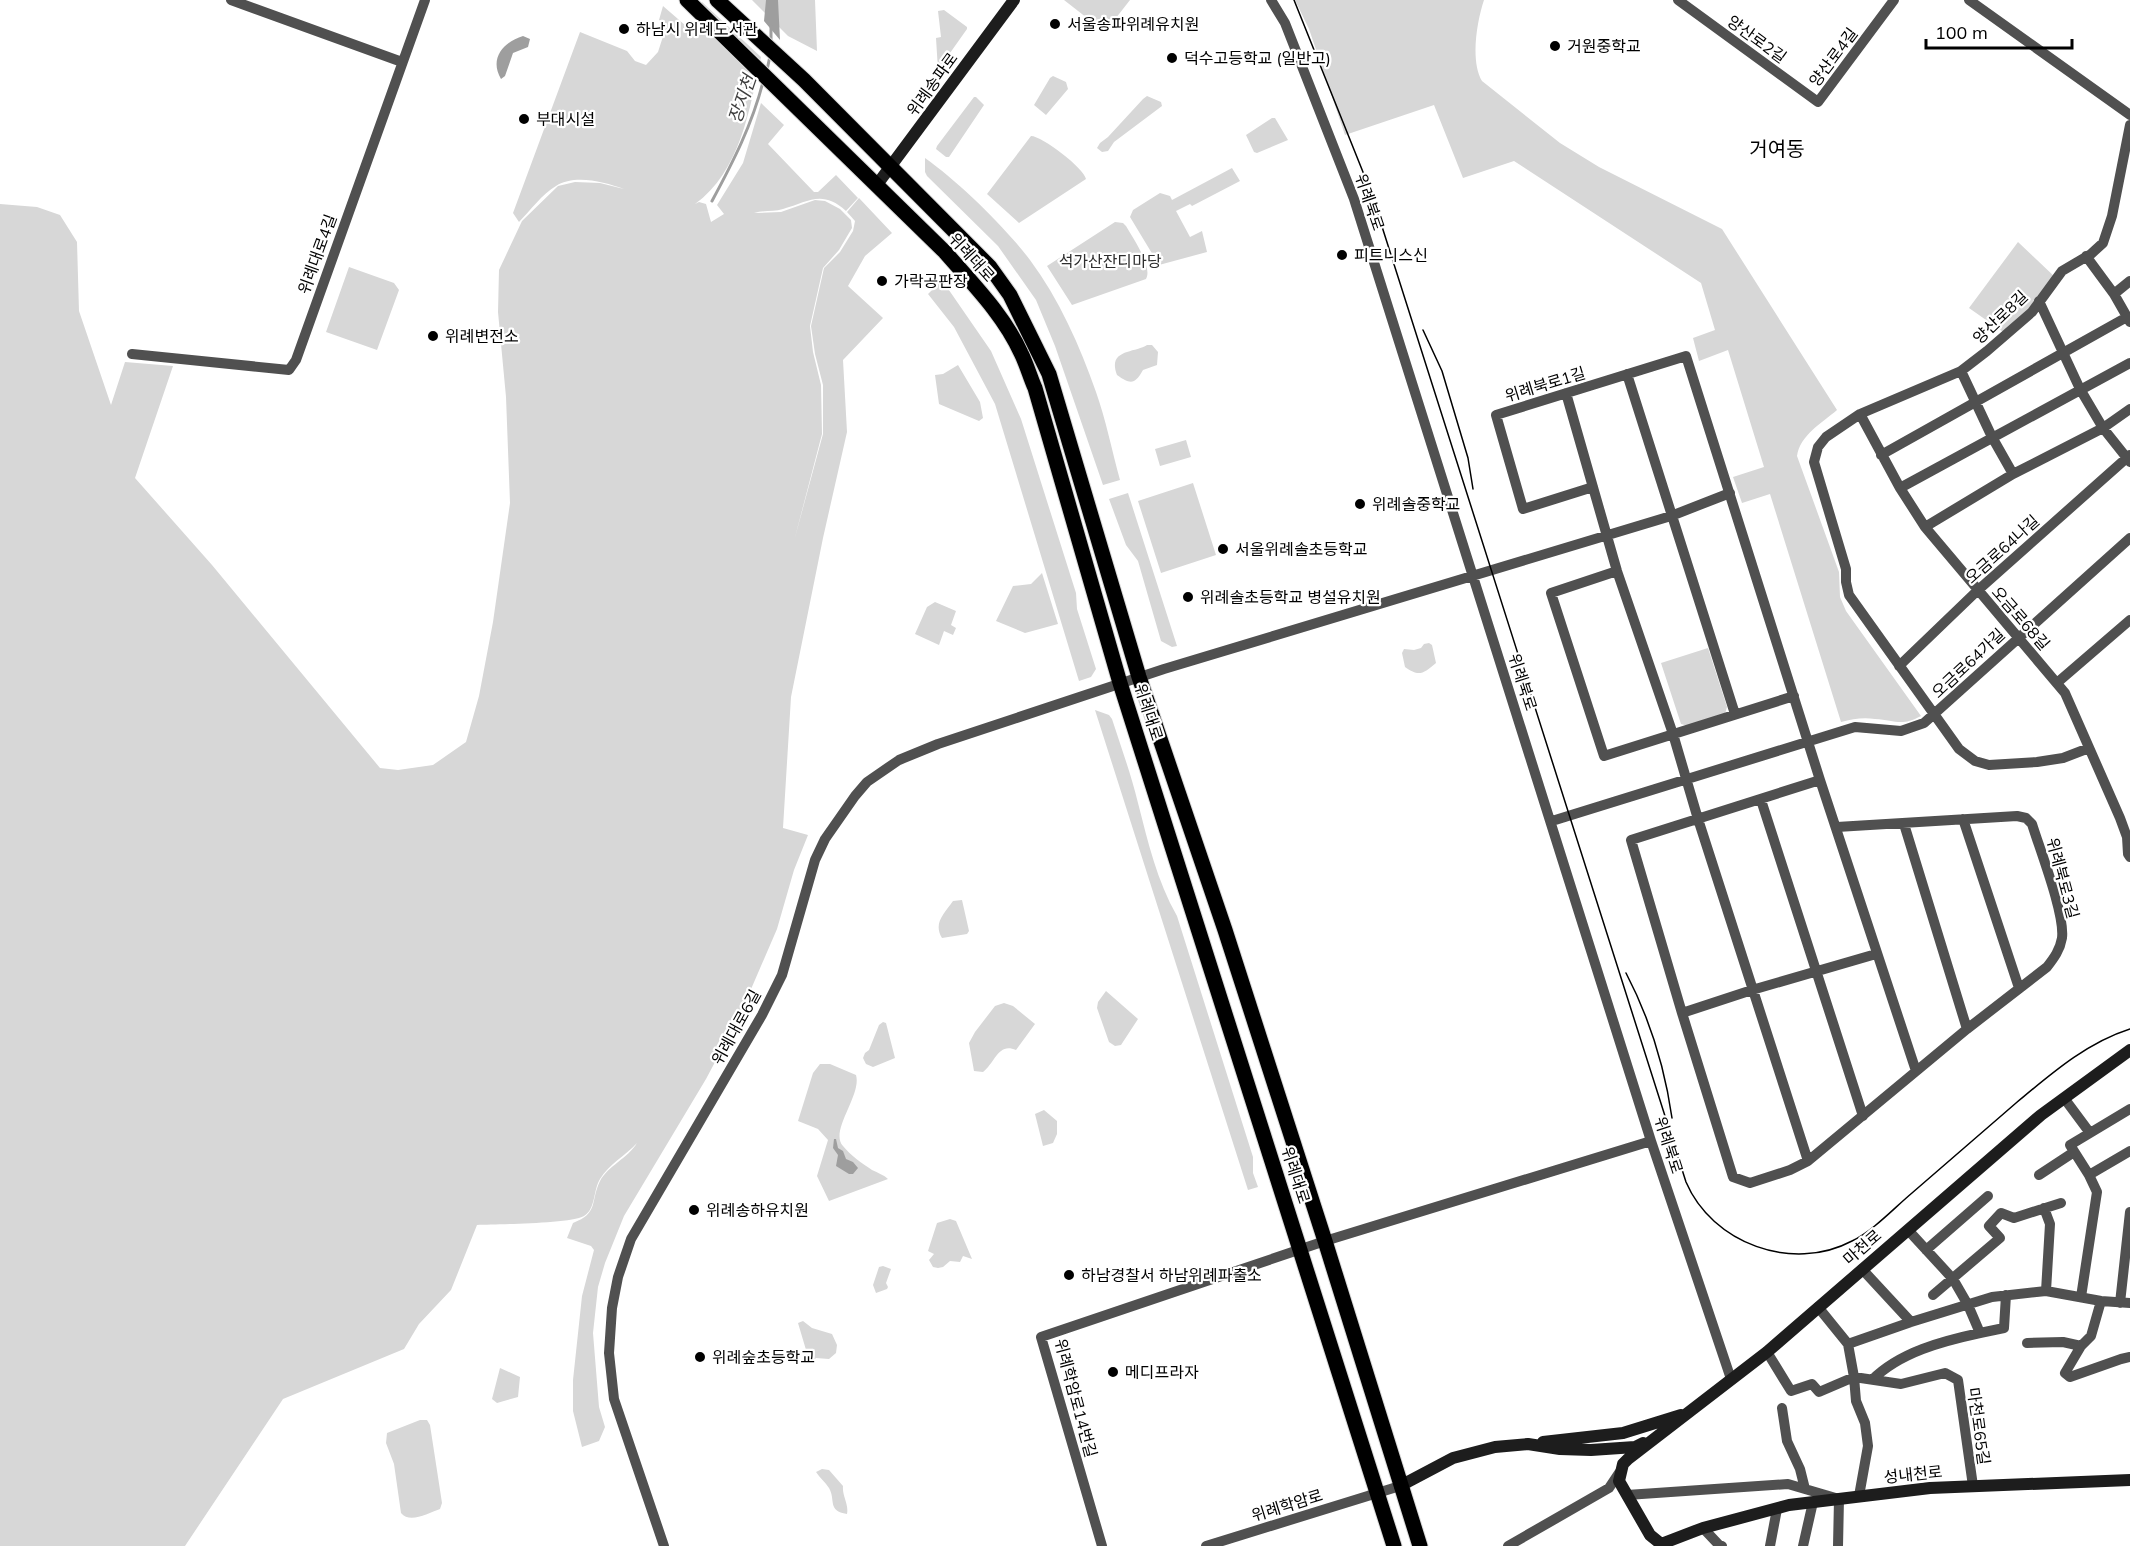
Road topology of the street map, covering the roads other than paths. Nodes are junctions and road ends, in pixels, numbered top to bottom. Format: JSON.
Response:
{"nodes":[{"id":1,"x":231,"y":0,"type":"edge"},
{"id":2,"x":425,"y":0,"type":"edge"},
{"id":3,"x":717,"y":0,"type":"edge"},
{"id":4,"x":1014,"y":0,"type":"edge"},
{"id":5,"x":1271,"y":0,"type":"edge"},
{"id":6,"x":1678,"y":0,"type":"edge"},
{"id":7,"x":1894,"y":0,"type":"edge"},
{"id":8,"x":1969,"y":0,"type":"edge"},
{"id":9,"x":690,"y":2,"type":"edge"},
{"id":10,"x":402,"y":62,"type":"junction"},
{"id":11,"x":1818,"y":102,"type":"joint"},
{"id":12,"x":2130,"y":115,"type":"edge"},
{"id":13,"x":2130,"y":125,"type":"edge"},
{"id":14,"x":892,"y":167,"type":"junction"},
{"id":15,"x":876,"y":186,"type":"junction"},
{"id":16,"x":2086,"y":256,"type":"junction"},
{"id":17,"x":2130,"y":281,"type":"edge"},
{"id":18,"x":2114,"y":294,"type":"junction"},
{"id":19,"x":2039,"y":300,"type":"junction"},
{"id":20,"x":2129,"y":320,"type":"edge"},
{"id":21,"x":2063,"y":353,"type":"junction"},
{"id":22,"x":132,"y":354,"type":"dead end"},
{"id":23,"x":2130,"y":363,"type":"edge"},
{"id":24,"x":1961,"y":371,"type":"junction"},
{"id":25,"x":1627,"y":374,"type":"junction"},
{"id":26,"x":2080,"y":389,"type":"junction"},
{"id":27,"x":1566,"y":393,"type":"junction"},
{"id":28,"x":1976,"y":402,"type":"junction"},
{"id":29,"x":2130,"y":409,"type":"edge"},
{"id":30,"x":1860,"y":414,"type":"junction"},
{"id":31,"x":2103,"y":428,"type":"junction"},
{"id":32,"x":1992,"y":437,"type":"junction"},
{"id":33,"x":1881,"y":455,"type":"junction"},
{"id":34,"x":2129,"y":458,"type":"edge"},
{"id":35,"x":2013,"y":474,"type":"junction"},
{"id":36,"x":1593,"y":487,"type":"junction"},
{"id":37,"x":1900,"y":488,"type":"junction"},
{"id":38,"x":1730,"y":493,"type":"junction"},
{"id":39,"x":1671,"y":516,"type":"junction"},
{"id":40,"x":1925,"y":527,"type":"junction"},
{"id":41,"x":1607,"y":534,"type":"junction"},
{"id":42,"x":2130,"y":538,"type":"edge"},
{"id":43,"x":1617,"y":571,"type":"junction"},
{"id":44,"x":1473,"y":575,"type":"junction"},
{"id":45,"x":1977,"y":591,"type":"junction"},
{"id":46,"x":2130,"y":620,"type":"edge"},
{"id":47,"x":2018,"y":637,"type":"junction"},
{"id":48,"x":1899,"y":666,"type":"junction"},
{"id":49,"x":1139,"y":677,"type":"junction"},
{"id":50,"x":2058,"y":682,"type":"junction"},
{"id":51,"x":1120,"y":683,"type":"junction"},
{"id":52,"x":1794,"y":696,"type":"junction"},
{"id":53,"x":1735,"y":714,"type":"junction"},
{"id":54,"x":1934,"y":714,"type":"junction"},
{"id":55,"x":1673,"y":734,"type":"junction"},
{"id":56,"x":1808,"y":742,"type":"junction"},
{"id":57,"x":2089,"y":748,"type":"junction"},
{"id":58,"x":1687,"y":778,"type":"junction"},
{"id":59,"x":1820,"y":780,"type":"junction"},
{"id":60,"x":1761,"y":800,"type":"junction"},
{"id":61,"x":1698,"y":819,"type":"junction"},
{"id":62,"x":1963,"y":819,"type":"junction"},
{"id":63,"x":1552,"y":820,"type":"junction"},
{"id":64,"x":1904,"y":824,"type":"junction"},
{"id":65,"x":1837,"y":827,"type":"junction"},
{"id":66,"x":2130,"y":857,"type":"edge"},
{"id":67,"x":1876,"y":954,"type":"junction"},
{"id":68,"x":1815,"y":971,"type":"junction"},
{"id":69,"x":2019,"y":988,"type":"junction"},
{"id":70,"x":1752,"y":990,"type":"junction"},
{"id":71,"x":1682,"y":1013,"type":"junction"},
{"id":72,"x":1967,"y":1029,"type":"junction"},
{"id":73,"x":2130,"y":1050,"type":"edge"},
{"id":74,"x":1916,"y":1071,"type":"junction"},
{"id":75,"x":2064,"y":1098,"type":"junction"},
{"id":76,"x":2130,"y":1109,"type":"edge"},
{"id":77,"x":1863,"y":1116,"type":"junction"},
{"id":78,"x":2090,"y":1133,"type":"junction"},
{"id":79,"x":1651,"y":1141,"type":"junction"},
{"id":80,"x":2130,"y":1151,"type":"edge"},
{"id":81,"x":2074,"y":1152,"type":"junction"},
{"id":82,"x":1808,"y":1161,"type":"junction"},
{"id":83,"x":2089,"y":1174,"type":"junction"},
{"id":84,"x":2038,"y":1175,"type":"dead end"},
{"id":85,"x":1988,"y":1196,"type":"dead end"},
{"id":86,"x":2061,"y":1203,"type":"dead end"},
{"id":87,"x":1978,"y":1204,"type":"junction"},
{"id":88,"x":2044,"y":1208,"type":"junction"},
{"id":89,"x":2130,"y":1212,"type":"edge"},
{"id":90,"x":1995,"y":1218,"type":"junction"},
{"id":91,"x":1908,"y":1230,"type":"junction"},
{"id":92,"x":1325,"y":1241,"type":"junction"},
{"id":93,"x":1301,"y":1250,"type":"junction"},
{"id":94,"x":1926,"y":1250,"type":"junction"},
{"id":95,"x":1862,"y":1269,"type":"junction"},
{"id":96,"x":1953,"y":1279,"type":"junction"},
{"id":97,"x":2046,"y":1291,"type":"junction"},
{"id":98,"x":1933,"y":1295,"type":"dead end"},
{"id":99,"x":2006,"y":1295,"type":"junction"},
{"id":100,"x":2081,"y":1297,"type":"junction"},
{"id":101,"x":2101,"y":1301,"type":"junction"},
{"id":102,"x":2125,"y":1303,"type":"edge"},
{"id":103,"x":1968,"y":1305,"type":"junction"},
{"id":104,"x":1818,"y":1307,"type":"junction"},
{"id":105,"x":1911,"y":1322,"type":"junction"},
{"id":106,"x":1980,"y":1333,"type":"junction"},
{"id":107,"x":2027,"y":1343,"type":"dead end"},
{"id":108,"x":1848,"y":1344,"type":"junction"},
{"id":109,"x":2081,"y":1346,"type":"junction"},
{"id":110,"x":1767,"y":1352,"type":"junction"},
{"id":111,"x":2130,"y":1357,"type":"edge"},
{"id":112,"x":1854,"y":1377,"type":"junction"},
{"id":113,"x":1731,"y":1379,"type":"junction"},
{"id":114,"x":1872,"y":1380,"type":"junction"},
{"id":115,"x":1782,"y":1408,"type":"dead end"},
{"id":116,"x":1685,"y":1414,"type":"junction"},
{"id":117,"x":1667,"y":1428,"type":"junction"},
{"id":118,"x":1528,"y":1444,"type":"junction"},
{"id":119,"x":1619,"y":1473,"type":"junction"},
{"id":120,"x":2130,"y":1480,"type":"edge"},
{"id":121,"x":1400,"y":1486,"type":"junction"},
{"id":122,"x":1972,"y":1486,"type":"junction"},
{"id":123,"x":1805,"y":1489,"type":"junction"},
{"id":124,"x":1376,"y":1493,"type":"junction"},
{"id":125,"x":1627,"y":1495,"type":"junction"},
{"id":126,"x":1858,"y":1496,"type":"junction"},
{"id":127,"x":1839,"y":1499,"type":"junction"},
{"id":128,"x":1813,"y":1502,"type":"junction"},
{"id":129,"x":1777,"y":1509,"type":"junction"},
{"id":130,"x":1703,"y":1528,"type":"junction"},
{"id":131,"x":1660,"y":1545,"type":"edge"},
{"id":132,"x":664,"y":1546,"type":"edge"},
{"id":133,"x":1102,"y":1546,"type":"edge"},
{"id":134,"x":1206,"y":1546,"type":"edge"},
{"id":135,"x":1394,"y":1546,"type":"edge"},
{"id":136,"x":1420,"y":1546,"type":"edge"},
{"id":137,"x":1508,"y":1546,"type":"edge"},
{"id":138,"x":1722,"y":1546,"type":"edge"},
{"id":139,"x":1770,"y":1546,"type":"edge"},
{"id":140,"x":1803,"y":1546,"type":"edge"},
{"id":141,"x":1838,"y":1546,"type":"edge"}],
"edges":[{"from":1,"to":10,"type":"street"},
{"from":2,"to":10,"type":"street","name":"위례대로4길"},
{"from":3,"to":14,"type":"main road","name":"위례대로"},
{"from":4,"to":14,"type":"main road","name":"위례송파로"},
{"from":5,"to":44,"type":"street","name":"위례북로"},
{"from":6,"to":11,"type":"street","name":"양산로2길"},
{"from":7,"to":11,"type":"street","name":"양산로4길"},
{"from":8,"to":12,"type":"street"},
{"from":9,"to":15,"type":"main road","name":"위례대로"},
{"from":10,"to":22,"type":"street","name":"위례대로4길"},
{"from":13,"to":16,"type":"street","name":"양산로8길"},
{"from":14,"to":15,"type":"main road","name":"위례송파로"},
{"from":14,"to":49,"type":"main road","name":"위례대로"},
{"from":15,"to":51,"type":"main road","name":"위례대로"},
{"from":16,"to":18,"type":"street"},
{"from":16,"to":19,"type":"street","name":"양산로8길"},
{"from":17,"to":18,"type":"street"},
{"from":18,"to":20,"type":"street"},
{"from":19,"to":21,"type":"street","name":"오금로64나길"},
{"from":19,"to":24,"type":"street","name":"양산로8길"},
{"from":20,"to":21,"type":"street"},
{"from":21,"to":26,"type":"street","name":"오금로64나길"},
{"from":21,"to":28,"type":"street"},
{"from":23,"to":26,"type":"street"},
{"from":24,"to":28,"type":"street"},
{"from":24,"to":30,"type":"street","name":"양산로8길"},
{"from":25,"to":27,"type":"street","name":"위례북로1길"},
{"from":25,"to":38,"type":"street","name":"위례북로1길"},
{"from":25,"to":39,"type":"street"},
{"from":26,"to":31,"type":"street","name":"오금로64나길"},
{"from":26,"to":32,"type":"street"},
{"from":27,"to":36,"type":"street"},
{"from":27,"to":36,"type":"street","name":"위례북로1길"},
{"from":28,"to":32,"type":"street"},
{"from":28,"to":33,"type":"street"},
{"from":29,"to":31,"type":"street"},
{"from":30,"to":33,"type":"street","name":"오금로68길"},
{"from":30,"to":48,"type":"street","name":"양산로8길"},
{"from":31,"to":34,"type":"street","name":"오금로64나길"},
{"from":31,"to":35,"type":"street"},
{"from":32,"to":35,"type":"street"},
{"from":32,"to":37,"type":"street"},
{"from":33,"to":37,"type":"street","name":"오금로68길"},
{"from":34,"to":45,"type":"street","name":"오금로64나길"},
{"from":35,"to":40,"type":"street"},
{"from":36,"to":41,"type":"street"},
{"from":37,"to":40,"type":"street","name":"오금로68길"},
{"from":38,"to":39,"type":"street"},
{"from":38,"to":52,"type":"street","name":"위례북로1길"},
{"from":39,"to":41,"type":"street"},
{"from":39,"to":53,"type":"street"},
{"from":40,"to":45,"type":"street","name":"오금로68길"},
{"from":41,"to":43,"type":"street"},
{"from":41,"to":44,"type":"street"},
{"from":42,"to":47,"type":"street","name":"오금로64가길"},
{"from":43,"to":55,"type":"street"},
{"from":43,"to":55,"type":"street"},
{"from":44,"to":49,"type":"street","name":"위례대로6길"},
{"from":44,"to":63,"type":"street","name":"위례북로"},
{"from":45,"to":47,"type":"street","name":"오금로68길"},
{"from":45,"to":48,"type":"street","name":"오금로64나길"},
{"from":46,"to":50,"type":"street"},
{"from":47,"to":50,"type":"street","name":"오금로68길"},
{"from":47,"to":54,"type":"street","name":"오금로64가길"},
{"from":48,"to":54,"type":"street","name":"양산로8길"},
{"from":49,"to":51,"type":"street","name":"위례대로6길"},
{"from":49,"to":92,"type":"main road","name":"위례대로"},
{"from":50,"to":57,"type":"street","name":"오금로68길"},
{"from":51,"to":93,"type":"main road","name":"위례대로"},
{"from":51,"to":132,"type":"street","name":"위례대로6길"},
{"from":52,"to":53,"type":"street"},
{"from":52,"to":56,"type":"street","name":"위례북로1길"},
{"from":53,"to":55,"type":"street"},
{"from":54,"to":56,"type":"street","name":"오금로64가길"},
{"from":54,"to":57,"type":"street","name":"양산로8길"},
{"from":55,"to":58,"type":"street"},
{"from":56,"to":58,"type":"street"},
{"from":56,"to":59,"type":"street"},
{"from":57,"to":66,"type":"street","name":"오금로68길"},
{"from":58,"to":61,"type":"street"},
{"from":58,"to":63,"type":"street"},
{"from":59,"to":60,"type":"street"},
{"from":59,"to":65,"type":"street"},
{"from":60,"to":61,"type":"street"},
{"from":60,"to":68,"type":"street"},
{"from":61,"to":70,"type":"street"},
{"from":61,"to":71,"type":"street","name":"위례북로3길"},
{"from":62,"to":64,"type":"street","name":"위례북로3길"},
{"from":62,"to":69,"type":"street"},
{"from":62,"to":69,"type":"street","name":"위례북로3길"},
{"from":63,"to":79,"type":"street","name":"위례북로"},
{"from":64,"to":65,"type":"street","name":"위례북로3길"},
{"from":64,"to":72,"type":"street"},
{"from":65,"to":67,"type":"street"},
{"from":67,"to":68,"type":"street"},
{"from":67,"to":74,"type":"street"},
{"from":68,"to":70,"type":"street"},
{"from":68,"to":77,"type":"street"},
{"from":69,"to":72,"type":"street","name":"위례북로3길"},
{"from":70,"to":71,"type":"street"},
{"from":70,"to":82,"type":"street"},
{"from":71,"to":82,"type":"street","name":"위례북로3길"},
{"from":72,"to":74,"type":"street","name":"위례북로3길"},
{"from":73,"to":75,"type":"main road","name":"마천로"},
{"from":74,"to":77,"type":"street","name":"위례북로3길"},
{"from":75,"to":78,"type":"street"},
{"from":75,"to":91,"type":"main road","name":"마천로"},
{"from":76,"to":78,"type":"street"},
{"from":77,"to":82,"type":"street","name":"위례북로3길"},
{"from":78,"to":81,"type":"street"},
{"from":79,"to":92,"type":"street","name":"위례학암로14번길"},
{"from":79,"to":113,"type":"street","name":"위례북로"},
{"from":80,"to":83,"type":"street"},
{"from":81,"to":83,"type":"street"},
{"from":81,"to":84,"type":"street"},
{"from":83,"to":100,"type":"street"},
{"from":85,"to":87,"type":"street"},
{"from":86,"to":88,"type":"street"},
{"from":87,"to":90,"type":"street"},
{"from":87,"to":94,"type":"street"},
{"from":88,"to":90,"type":"street"},
{"from":88,"to":97,"type":"street"},
{"from":89,"to":102,"type":"street"},
{"from":90,"to":96,"type":"street"},
{"from":91,"to":94,"type":"street"},
{"from":91,"to":95,"type":"main road","name":"마천로"},
{"from":92,"to":93,"type":"street","name":"위례학암로14번길"},
{"from":92,"to":121,"type":"main road","name":"위례대로"},
{"from":93,"to":124,"type":"main road","name":"위례대로"},
{"from":93,"to":133,"type":"street","name":"위례학암로14번길"},
{"from":94,"to":96,"type":"street"},
{"from":95,"to":104,"type":"main road","name":"마천로"},
{"from":95,"to":105,"type":"street"},
{"from":96,"to":98,"type":"street"},
{"from":96,"to":103,"type":"street"},
{"from":97,"to":99,"type":"street"},
{"from":97,"to":100,"type":"street"},
{"from":99,"to":103,"type":"street"},
{"from":99,"to":106,"type":"street"},
{"from":100,"to":101,"type":"street"},
{"from":101,"to":102,"type":"street"},
{"from":101,"to":109,"type":"street"},
{"from":103,"to":105,"type":"street"},
{"from":103,"to":106,"type":"street"},
{"from":104,"to":108,"type":"street"},
{"from":104,"to":110,"type":"main road","name":"마천로"},
{"from":105,"to":108,"type":"street"},
{"from":106,"to":114,"type":"street"},
{"from":107,"to":109,"type":"street"},
{"from":108,"to":112,"type":"street"},
{"from":109,"to":111,"type":"street"},
{"from":110,"to":112,"type":"street"},
{"from":110,"to":113,"type":"main road","name":"마천로"},
{"from":112,"to":114,"type":"street","name":"마천로65길"},
{"from":112,"to":126,"type":"street"},
{"from":113,"to":116,"type":"main road","name":"마천로"},
{"from":114,"to":122,"type":"street","name":"마천로65길"},
{"from":115,"to":123,"type":"street"},
{"from":116,"to":117,"type":"main road","name":"마천로"},
{"from":116,"to":118,"type":"main road"},
{"from":117,"to":118,"type":"main road"},
{"from":117,"to":119,"type":"main road","name":"마천로"},
{"from":118,"to":121,"type":"main road"},
{"from":119,"to":125,"type":"main road","name":"성내천로"},
{"from":119,"to":137,"type":"street"},
{"from":120,"to":122,"type":"main road","name":"성내천로"},
{"from":121,"to":124,"type":"street","name":"위례학암로"},
{"from":121,"to":136,"type":"main road","name":"위례대로"},
{"from":122,"to":126,"type":"main road","name":"성내천로"},
{"from":123,"to":125,"type":"street"},
{"from":123,"to":127,"type":"street"},
{"from":124,"to":134,"type":"street","name":"위례학암로"},
{"from":124,"to":135,"type":"main road","name":"위례대로"},
{"from":125,"to":131,"type":"main road","name":"성내천로"},
{"from":126,"to":127,"type":"main road","name":"성내천로"},
{"from":127,"to":128,"type":"main road","name":"성내천로"},
{"from":127,"to":141,"type":"street"},
{"from":128,"to":129,"type":"main road","name":"성내천로"},
{"from":128,"to":140,"type":"street"},
{"from":129,"to":130,"type":"main road","name":"성내천로"},
{"from":129,"to":139,"type":"street"},
{"from":130,"to":131,"type":"main road","name":"성내천로"},
{"from":130,"to":138,"type":"street"}]}
